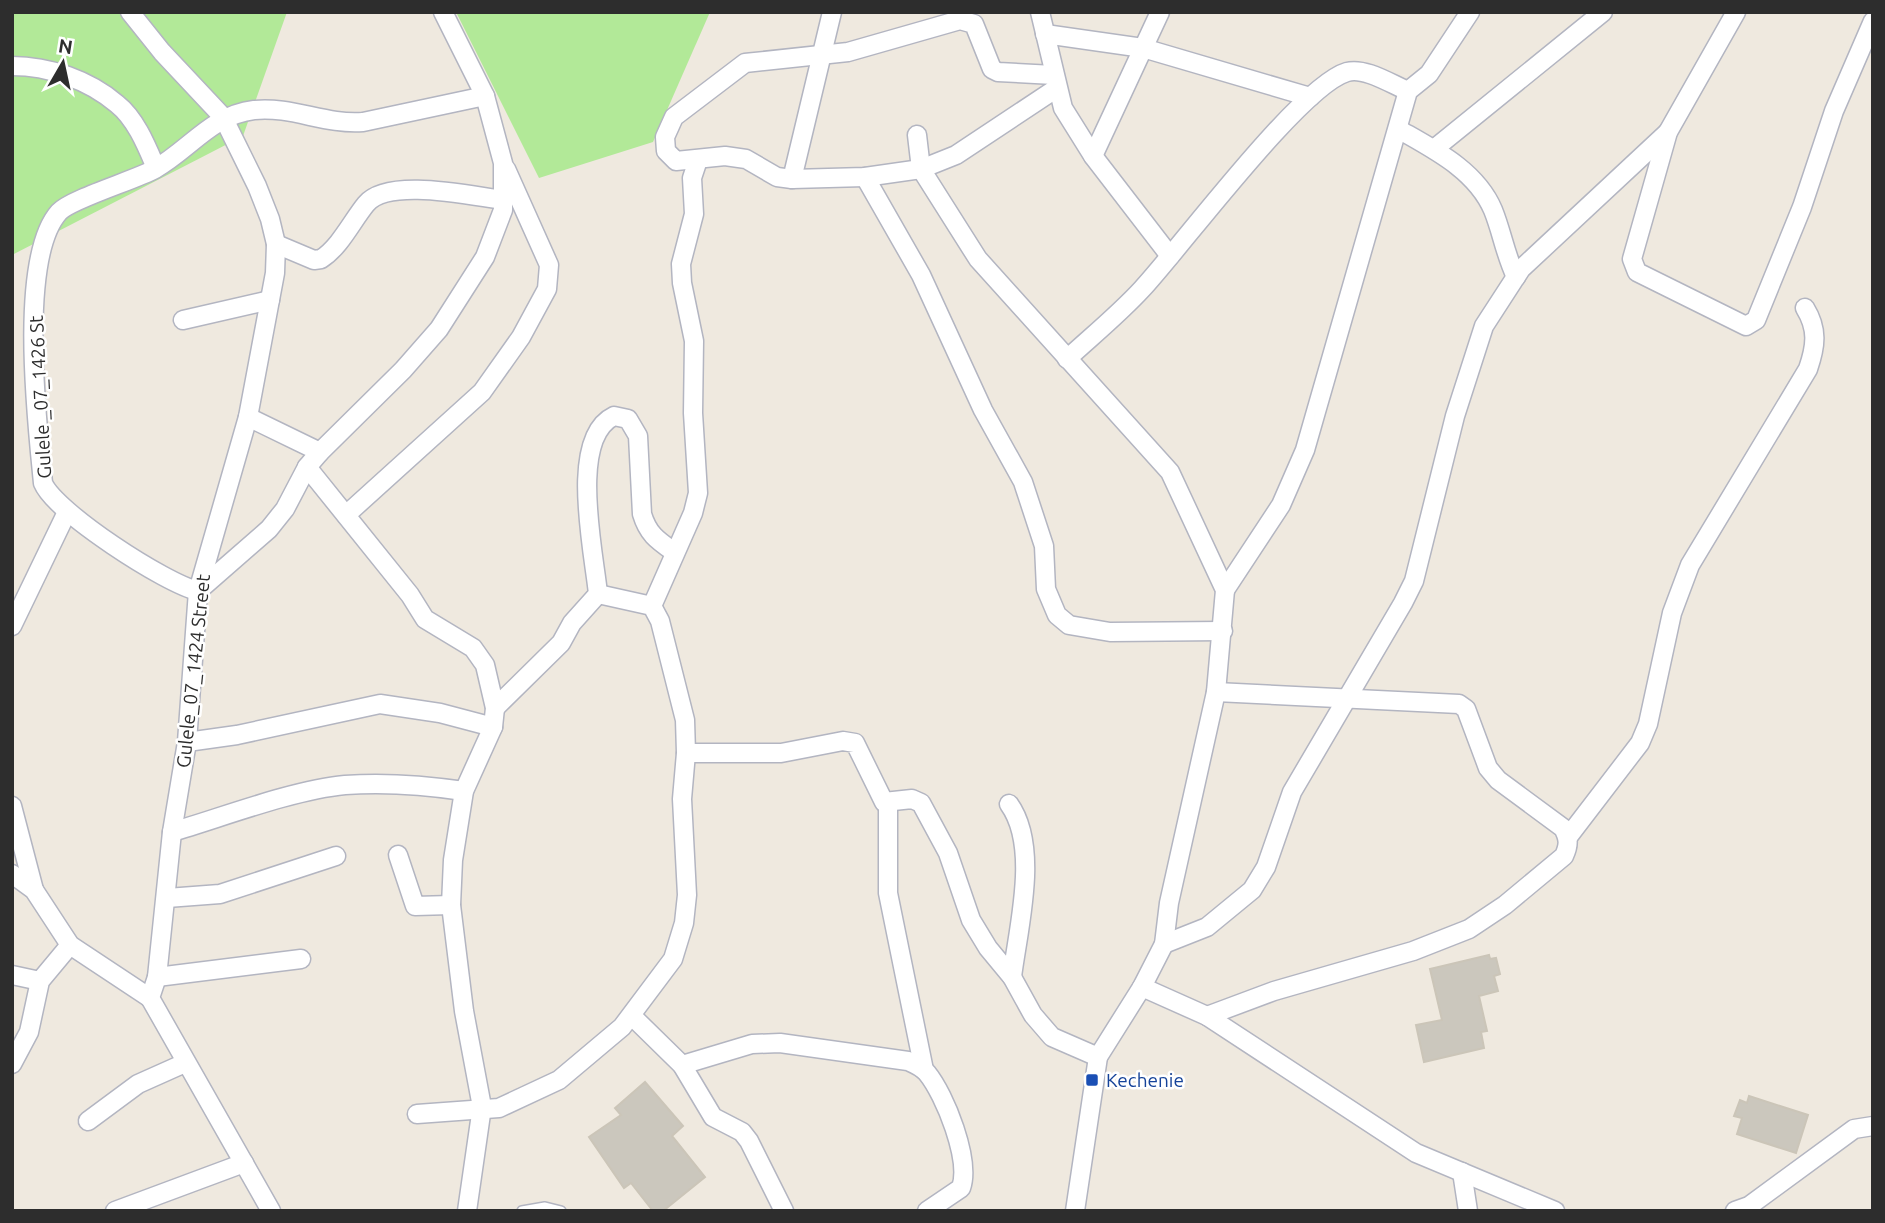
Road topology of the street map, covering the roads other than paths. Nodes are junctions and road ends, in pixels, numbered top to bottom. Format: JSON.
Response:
{"nodes":[{"id":1,"x":130,"y":12,"type":"edge"},
{"id":2,"x":443,"y":12,"type":"edge"},
{"id":3,"x":832,"y":12,"type":"edge"},
{"id":4,"x":1040,"y":12,"type":"edge"},
{"id":5,"x":1160,"y":12,"type":"edge"},
{"id":6,"x":1470,"y":12,"type":"edge"},
{"id":7,"x":1603,"y":12,"type":"edge"},
{"id":8,"x":1736,"y":12,"type":"edge"},
{"id":9,"x":1873,"y":22,"type":"edge"},
{"id":10,"x":1045,"y":34,"type":"junction"},
{"id":11,"x":1143,"y":48,"type":"junction"},
{"id":12,"x":822,"y":56,"type":"junction"},
{"id":13,"x":12,"y":66,"type":"edge"},
{"id":14,"x":1055,"y":81,"type":"junction"},
{"id":15,"x":1408,"y":91,"type":"junction"},
{"id":16,"x":485,"y":96,"type":"junction"},
{"id":17,"x":1310,"y":97,"type":"junction"},
{"id":18,"x":223,"y":117,"type":"junction"},
{"id":19,"x":1398,"y":129,"type":"junction"},
{"id":20,"x":1668,"y":132,"type":"junction"},
{"id":21,"x":917,"y":135,"type":"dead end"},
{"id":22,"x":1434,"y":149,"type":"junction"},
{"id":23,"x":1093,"y":156,"type":"junction"},
{"id":24,"x":698,"y":160,"type":"junction"},
{"id":25,"x":503,"y":163,"type":"junction"},
{"id":26,"x":156,"y":168,"type":"junction"},
{"id":27,"x":920,"y":169,"type":"junction"},
{"id":28,"x":865,"y":177,"type":"junction"},
{"id":29,"x":792,"y":179,"type":"junction"},
{"id":30,"x":503,"y":200,"type":"junction"},
{"id":31,"x":275,"y":244,"type":"junction"},
{"id":32,"x":1170,"y":256,"type":"junction"},
{"id":33,"x":1519,"y":273,"type":"junction"},
{"id":34,"x":270,"y":300,"type":"junction"},
{"id":35,"x":1805,"y":308,"type":"dead end"},
{"id":36,"x":183,"y":320,"type":"dead end"},
{"id":37,"x":1067,"y":359,"type":"junction"},
{"id":38,"x":248,"y":416,"type":"junction"},
{"id":39,"x":320,"y":452,"type":"junction"},
{"id":40,"x":307,"y":467,"type":"junction"},
{"id":41,"x":67,"y":512,"type":"junction"},
{"id":42,"x":346,"y":514,"type":"junction"},
{"id":43,"x":674,"y":552,"type":"junction"},
{"id":44,"x":1225,"y":590,"type":"junction"},
{"id":45,"x":198,"y":591,"type":"junction"},
{"id":46,"x":598,"y":594,"type":"junction"},
{"id":47,"x":652,"y":606,"type":"junction"},
{"id":48,"x":12,"y":626,"type":"edge"},
{"id":49,"x":1223,"y":631,"type":"junction"},
{"id":50,"x":1216,"y":692,"type":"junction"},
{"id":51,"x":1345,"y":698,"type":"junction"},
{"id":52,"x":495,"y":708,"type":"junction"},
{"id":53,"x":493,"y":727,"type":"junction"},
{"id":54,"x":187,"y":742,"type":"junction"},
{"id":55,"x":686,"y":753,"type":"junction"},
{"id":56,"x":464,"y":791,"type":"junction"},
{"id":57,"x":888,"y":803,"type":"junction"},
{"id":58,"x":1009,"y":804,"type":"dead end"},
{"id":59,"x":12,"y":806,"type":"edge"},
{"id":60,"x":172,"y":832,"type":"junction"},
{"id":61,"x":1568,"y":837,"type":"junction"},
{"id":62,"x":398,"y":855,"type":"dead end"},
{"id":63,"x":335,"y":856,"type":"dead end"},
{"id":64,"x":12,"y":874,"type":"edge"},
{"id":65,"x":34,"y":890,"type":"junction"},
{"id":66,"x":167,"y":898,"type":"junction"},
{"id":67,"x":451,"y":905,"type":"junction"},
{"id":68,"x":1164,"y":944,"type":"junction"},
{"id":69,"x":69,"y":945,"type":"junction"},
{"id":70,"x":301,"y":959,"type":"dead end"},
{"id":71,"x":12,"y":975,"type":"edge"},
{"id":72,"x":157,"y":976,"type":"junction"},
{"id":73,"x":1012,"y":977,"type":"junction"},
{"id":74,"x":40,"y":981,"type":"junction"},
{"id":75,"x":1142,"y":987,"type":"junction"},
{"id":76,"x":150,"y":998,"type":"junction"},
{"id":77,"x":632,"y":1016,"type":"junction"},
{"id":78,"x":1207,"y":1016,"type":"junction"},
{"id":79,"x":1098,"y":1057,"type":"junction"},
{"id":80,"x":12,"y":1063,"type":"edge"},
{"id":81,"x":185,"y":1063,"type":"junction"},
{"id":82,"x":682,"y":1065,"type":"junction"},
{"id":83,"x":924,"y":1070,"type":"junction"},
{"id":84,"x":482,"y":1107,"type":"junction"},
{"id":85,"x":417,"y":1114,"type":"dead end"},
{"id":86,"x":88,"y":1121,"type":"dead end"},
{"id":87,"x":1873,"y":1126,"type":"edge"},
{"id":88,"x":244,"y":1163,"type":"junction"},
{"id":89,"x":1462,"y":1172,"type":"junction"},
{"id":90,"x":1744,"y":1209,"type":"edge"},
{"id":91,"x":115,"y":1211,"type":"edge"},
{"id":92,"x":271,"y":1211,"type":"edge"},
{"id":93,"x":467,"y":1211,"type":"edge"},
{"id":94,"x":522,"y":1211,"type":"edge"},
{"id":95,"x":561,"y":1211,"type":"edge"},
{"id":96,"x":784,"y":1211,"type":"edge"},
{"id":97,"x":927,"y":1211,"type":"edge"},
{"id":98,"x":1075,"y":1211,"type":"edge"},
{"id":99,"x":1468,"y":1211,"type":"edge"},
{"id":100,"x":1555,"y":1211,"type":"edge"}],
"edges":[{"from":1,"to":18,"type":"street","name":"Gulele_07_1424 Street"},
{"from":2,"to":16,"type":"street"},
{"from":3,"to":12,"type":"street"},
{"from":4,"to":10,"type":"street"},
{"from":5,"to":11,"type":"street"},
{"from":6,"to":15,"type":"street"},
{"from":7,"to":22,"type":"street"},
{"from":8,"to":20,"type":"street"},
{"from":9,"to":20,"type":"street"},
{"from":10,"to":11,"type":"street"},
{"from":10,"to":14,"type":"street"},
{"from":11,"to":17,"type":"street"},
{"from":11,"to":23,"type":"street"},
{"from":12,"to":14,"type":"street"},
{"from":12,"to":24,"type":"street"},
{"from":12,"to":29,"type":"street"},
{"from":13,"to":26,"type":"street"},
{"from":14,"to":23,"type":"street"},
{"from":14,"to":27,"type":"street"},
{"from":15,"to":17,"type":"street"},
{"from":15,"to":19,"type":"street"},
{"from":16,"to":18,"type":"street"},
{"from":16,"to":25,"type":"street"},
{"from":17,"to":32,"type":"street"},
{"from":18,"to":26,"type":"street"},
{"from":18,"to":31,"type":"street","name":"Gulele_07_1424 Street"},
{"from":19,"to":22,"type":"street"},
{"from":19,"to":44,"type":"street"},
{"from":20,"to":33,"type":"street"},
{"from":21,"to":27,"type":"street"},
{"from":22,"to":33,"type":"street"},
{"from":23,"to":32,"type":"street"},
{"from":24,"to":29,"type":"street"},
{"from":24,"to":43,"type":"street"},
{"from":25,"to":30,"type":"street"},
{"from":25,"to":42,"type":"street"},
{"from":26,"to":41,"type":"street","name":"Gulele _07_1426 St"},
{"from":27,"to":28,"type":"street"},
{"from":27,"to":37,"type":"street"},
{"from":28,"to":29,"type":"street"},
{"from":28,"to":49,"type":"street"},
{"from":30,"to":31,"type":"street"},
{"from":30,"to":39,"type":"street"},
{"from":31,"to":34,"type":"street","name":"Gulele_07_1424 Street"},
{"from":32,"to":37,"type":"street"},
{"from":33,"to":51,"type":"street"},
{"from":34,"to":36,"type":"street"},
{"from":34,"to":38,"type":"street","name":"Gulele_07_1424 Street"},
{"from":35,"to":61,"type":"street"},
{"from":37,"to":44,"type":"street"},
{"from":38,"to":39,"type":"street"},
{"from":38,"to":45,"type":"street","name":"Gulele_07_1424 Street"},
{"from":39,"to":40,"type":"street"},
{"from":40,"to":42,"type":"street"},
{"from":40,"to":45,"type":"street"},
{"from":41,"to":45,"type":"street","name":"Gulele _07_1426 St"},
{"from":41,"to":48,"type":"street"},
{"from":42,"to":52,"type":"street"},
{"from":43,"to":46,"type":"street"},
{"from":43,"to":47,"type":"street"},
{"from":44,"to":49,"type":"street"},
{"from":45,"to":54,"type":"street","name":"Gulele_07_1424 Street"},
{"from":46,"to":47,"type":"street"},
{"from":46,"to":52,"type":"street"},
{"from":47,"to":55,"type":"street"},
{"from":49,"to":50,"type":"street"},
{"from":50,"to":51,"type":"street"},
{"from":50,"to":68,"type":"street"},
{"from":51,"to":61,"type":"street"},
{"from":51,"to":68,"type":"street"},
{"from":52,"to":53,"type":"street"},
{"from":53,"to":54,"type":"street"},
{"from":53,"to":56,"type":"street"},
{"from":54,"to":60,"type":"street","name":"Gulele_07_1424 Street"},
{"from":55,"to":57,"type":"street"},
{"from":55,"to":77,"type":"street"},
{"from":56,"to":60,"type":"street"},
{"from":56,"to":67,"type":"street"},
{"from":57,"to":73,"type":"street"},
{"from":57,"to":83,"type":"street"},
{"from":58,"to":73,"type":"street"},
{"from":59,"to":65,"type":"street"},
{"from":60,"to":66,"type":"street","name":"Gulele_07_1424 Street"},
{"from":61,"to":78,"type":"street"},
{"from":62,"to":67,"type":"street"},
{"from":63,"to":66,"type":"street"},
{"from":64,"to":65,"type":"street"},
{"from":65,"to":69,"type":"street"},
{"from":66,"to":72,"type":"street","name":"Gulele_07_1424 Street"},
{"from":67,"to":84,"type":"street"},
{"from":68,"to":75,"type":"street"},
{"from":69,"to":74,"type":"street"},
{"from":69,"to":76,"type":"street"},
{"from":70,"to":72,"type":"street"},
{"from":71,"to":74,"type":"street"},
{"from":72,"to":76,"type":"street","name":"Gulele_07_1424 Street"},
{"from":73,"to":79,"type":"street"},
{"from":74,"to":80,"type":"street"},
{"from":75,"to":78,"type":"street"},
{"from":75,"to":79,"type":"street"},
{"from":76,"to":81,"type":"street"},
{"from":77,"to":82,"type":"street"},
{"from":77,"to":84,"type":"street"},
{"from":78,"to":89,"type":"street"},
{"from":79,"to":98,"type":"street"},
{"from":81,"to":86,"type":"street"},
{"from":81,"to":88,"type":"street"},
{"from":82,"to":83,"type":"street"},
{"from":82,"to":96,"type":"street"},
{"from":83,"to":97,"type":"street"},
{"from":84,"to":85,"type":"street"},
{"from":84,"to":93,"type":"street"},
{"from":87,"to":90,"type":"street"},
{"from":88,"to":91,"type":"street"},
{"from":88,"to":92,"type":"street"},
{"from":89,"to":99,"type":"street"},
{"from":89,"to":100,"type":"street"},
{"from":94,"to":95,"type":"lane"}]}
